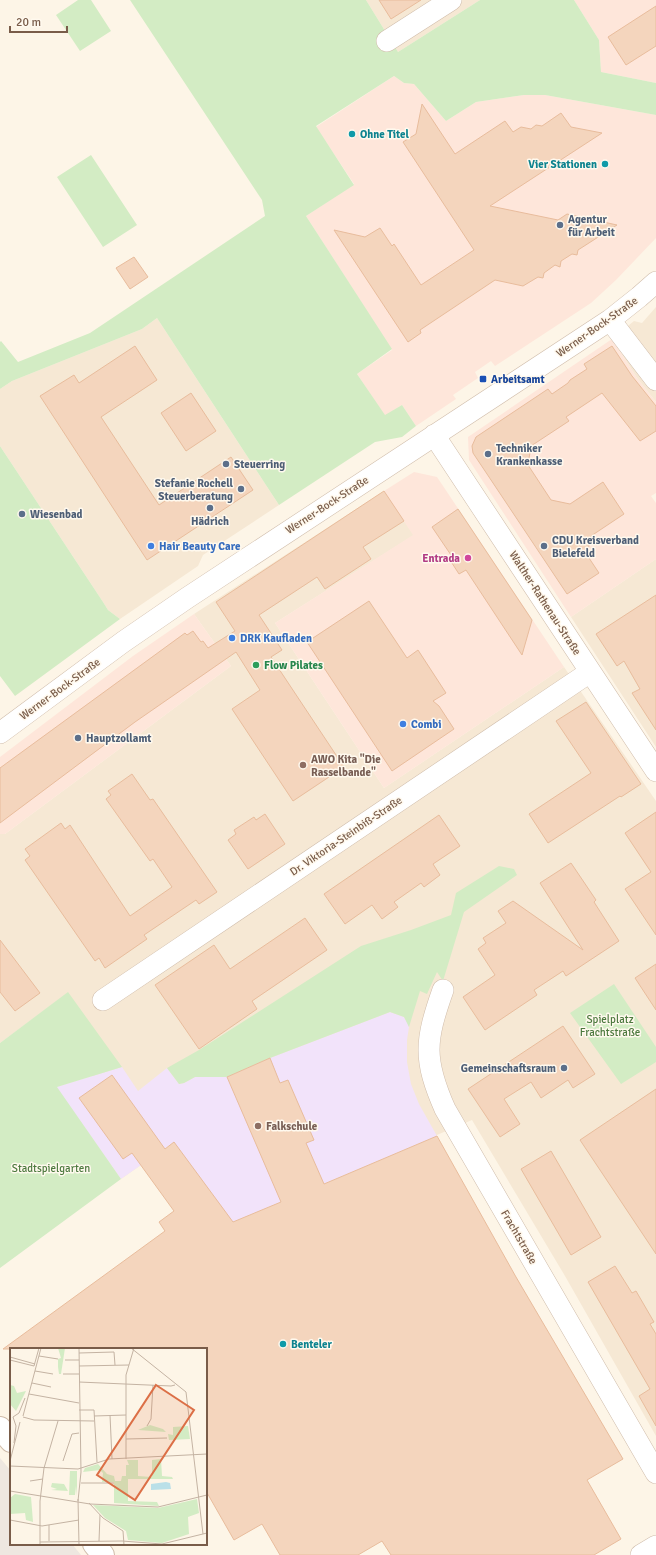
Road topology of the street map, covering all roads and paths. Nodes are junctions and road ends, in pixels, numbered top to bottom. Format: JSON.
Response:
{"nodes":[{"id":1,"x":451,"y":0,"type":"edge"},
{"id":2,"x":387,"y":41,"type":"dead end"},
{"id":3,"x":656,"y":282,"type":"edge"},
{"id":4,"x":610,"y":320,"type":"junction"},
{"id":5,"x":656,"y":380,"type":"edge"},
{"id":6,"x":434,"y":435,"type":"junction"},
{"id":7,"x":590,"y":672,"type":"junction"},
{"id":8,"x":0,"y":734,"type":"edge"},
{"id":9,"x":656,"y":771,"type":"edge"},
{"id":10,"x":442,"y":990,"type":"dead end"},
{"id":11,"x":102,"y":1000,"type":"dead end"},
{"id":12,"x":0,"y":1428,"type":"edge"},
{"id":13,"x":10,"y":1440,"type":"edge"},
{"id":14,"x":656,"y":1473,"type":"edge"},
{"id":15,"x":95,"y":1545,"type":"edge"},
{"id":16,"x":656,"y":1546,"type":"edge"},
{"id":17,"x":103,"y":1555,"type":"edge"},
{"id":18,"x":641,"y":1555,"type":"edge"}],
"edges":[{"from":1,"to":2,"type":"street"},
{"from":3,"to":4,"type":"street","name":"Werner-Bock-Straße"},
{"from":4,"to":5,"type":"street"},
{"from":4,"to":6,"type":"street","name":"Werner-Bock-Straße"},
{"from":6,"to":7,"type":"street","name":"Walther-Rathenau-Straße"},
{"from":6,"to":8,"type":"street","name":"Werner-Bock-Straße"},
{"from":7,"to":9,"type":"street","name":"Walther-Rathenau-Straße"},
{"from":7,"to":11,"type":"street","name":"Dr. Viktoria-Steinbiß-Straße"},
{"from":10,"to":14,"type":"street","name":"Frachtstraße"},
{"from":12,"to":13,"type":"street"},
{"from":15,"to":17,"type":"street"},
{"from":16,"to":18,"type":"street"}]}
